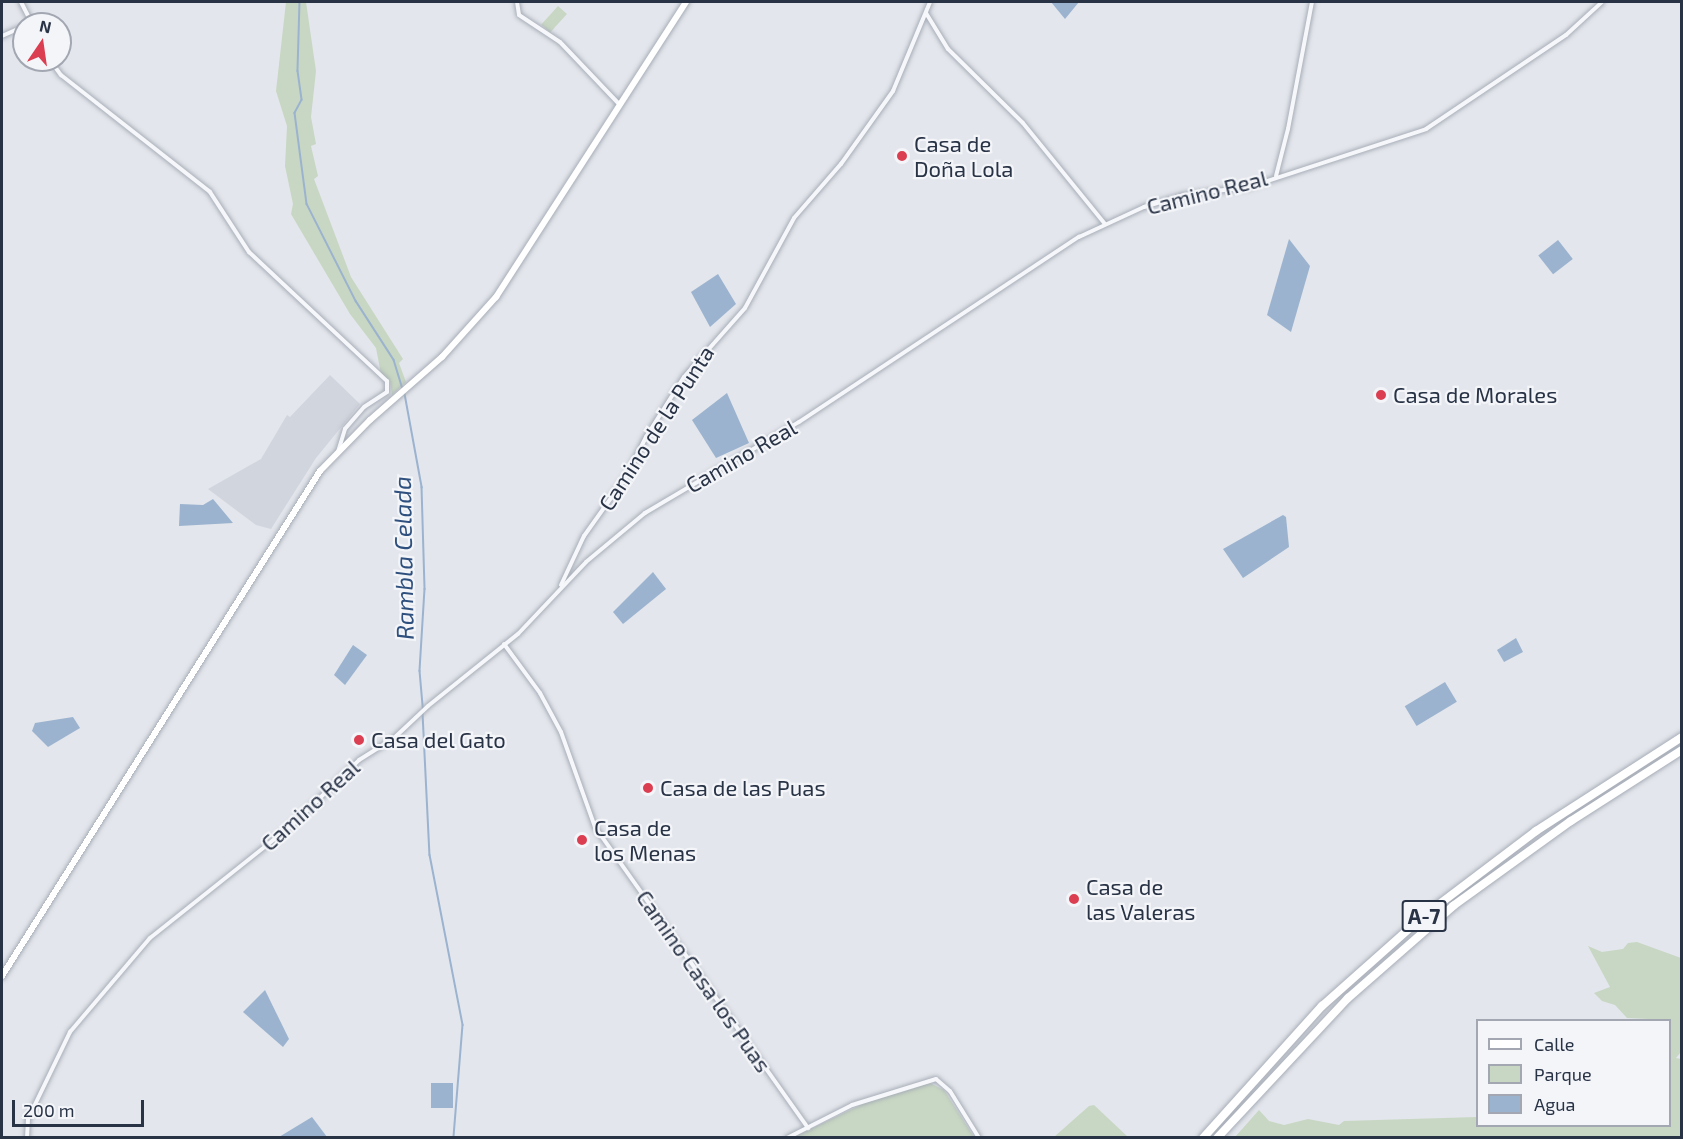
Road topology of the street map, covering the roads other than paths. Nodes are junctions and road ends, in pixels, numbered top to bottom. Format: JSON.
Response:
{"nodes":[{"id":1,"x":517,"y":2,"type":"edge"},
{"id":2,"x":686,"y":2,"type":"edge"},
{"id":3,"x":930,"y":2,"type":"edge"},
{"id":4,"x":1312,"y":2,"type":"edge"},
{"id":5,"x":1602,"y":2,"type":"edge"},
{"id":6,"x":926,"y":13,"type":"junction"},
{"id":7,"x":59,"y":72,"type":"edge"},
{"id":8,"x":620,"y":105,"type":"junction"},
{"id":9,"x":1276,"y":176,"type":"junction"},
{"id":10,"x":1105,"y":224,"type":"junction"},
{"id":11,"x":338,"y":452,"type":"junction"},
{"id":12,"x":559,"y":588,"type":"junction"},
{"id":13,"x":504,"y":644,"type":"junction"},
{"id":14,"x":1682,"y":737,"type":"edge"},
{"id":15,"x":1682,"y":750,"type":"edge"},
{"id":16,"x":2,"y":976,"type":"edge"},
{"id":17,"x":808,"y":1128,"type":"junction"},
{"id":18,"x":27,"y":1137,"type":"edge"},
{"id":19,"x":787,"y":1137,"type":"edge"},
{"id":20,"x":979,"y":1137,"type":"edge"},
{"id":21,"x":1203,"y":1137,"type":"edge"},
{"id":22,"x":1217,"y":1137,"type":"edge"}],
"edges":[{"from":1,"to":8,"type":"street"},
{"from":2,"to":8,"type":"main road"},
{"from":3,"to":6,"type":"street","name":"Camino de la Punta"},
{"from":4,"to":9,"type":"street"},
{"from":5,"to":9,"type":"street","name":"Camino Real"},
{"from":6,"to":10,"type":"street"},
{"from":6,"to":12,"type":"street","name":"Camino de la Punta"},
{"from":7,"to":11,"type":"street"},
{"from":8,"to":11,"type":"main road"},
{"from":9,"to":10,"type":"street","name":"Camino Real"},
{"from":10,"to":12,"type":"street","name":"Camino Real"},
{"from":11,"to":16,"type":"main road"},
{"from":12,"to":13,"type":"street","name":"Camino Real"},
{"from":13,"to":17,"type":"street","name":"Camino Casa los Puas"},
{"from":13,"to":18,"type":"street","name":"Camino Real"},
{"from":14,"to":21,"type":"highway","number":"A-7"},
{"from":15,"to":22,"type":"highway","number":"A-7"},
{"from":17,"to":19,"type":"street"},
{"from":17,"to":20,"type":"street"}]}
